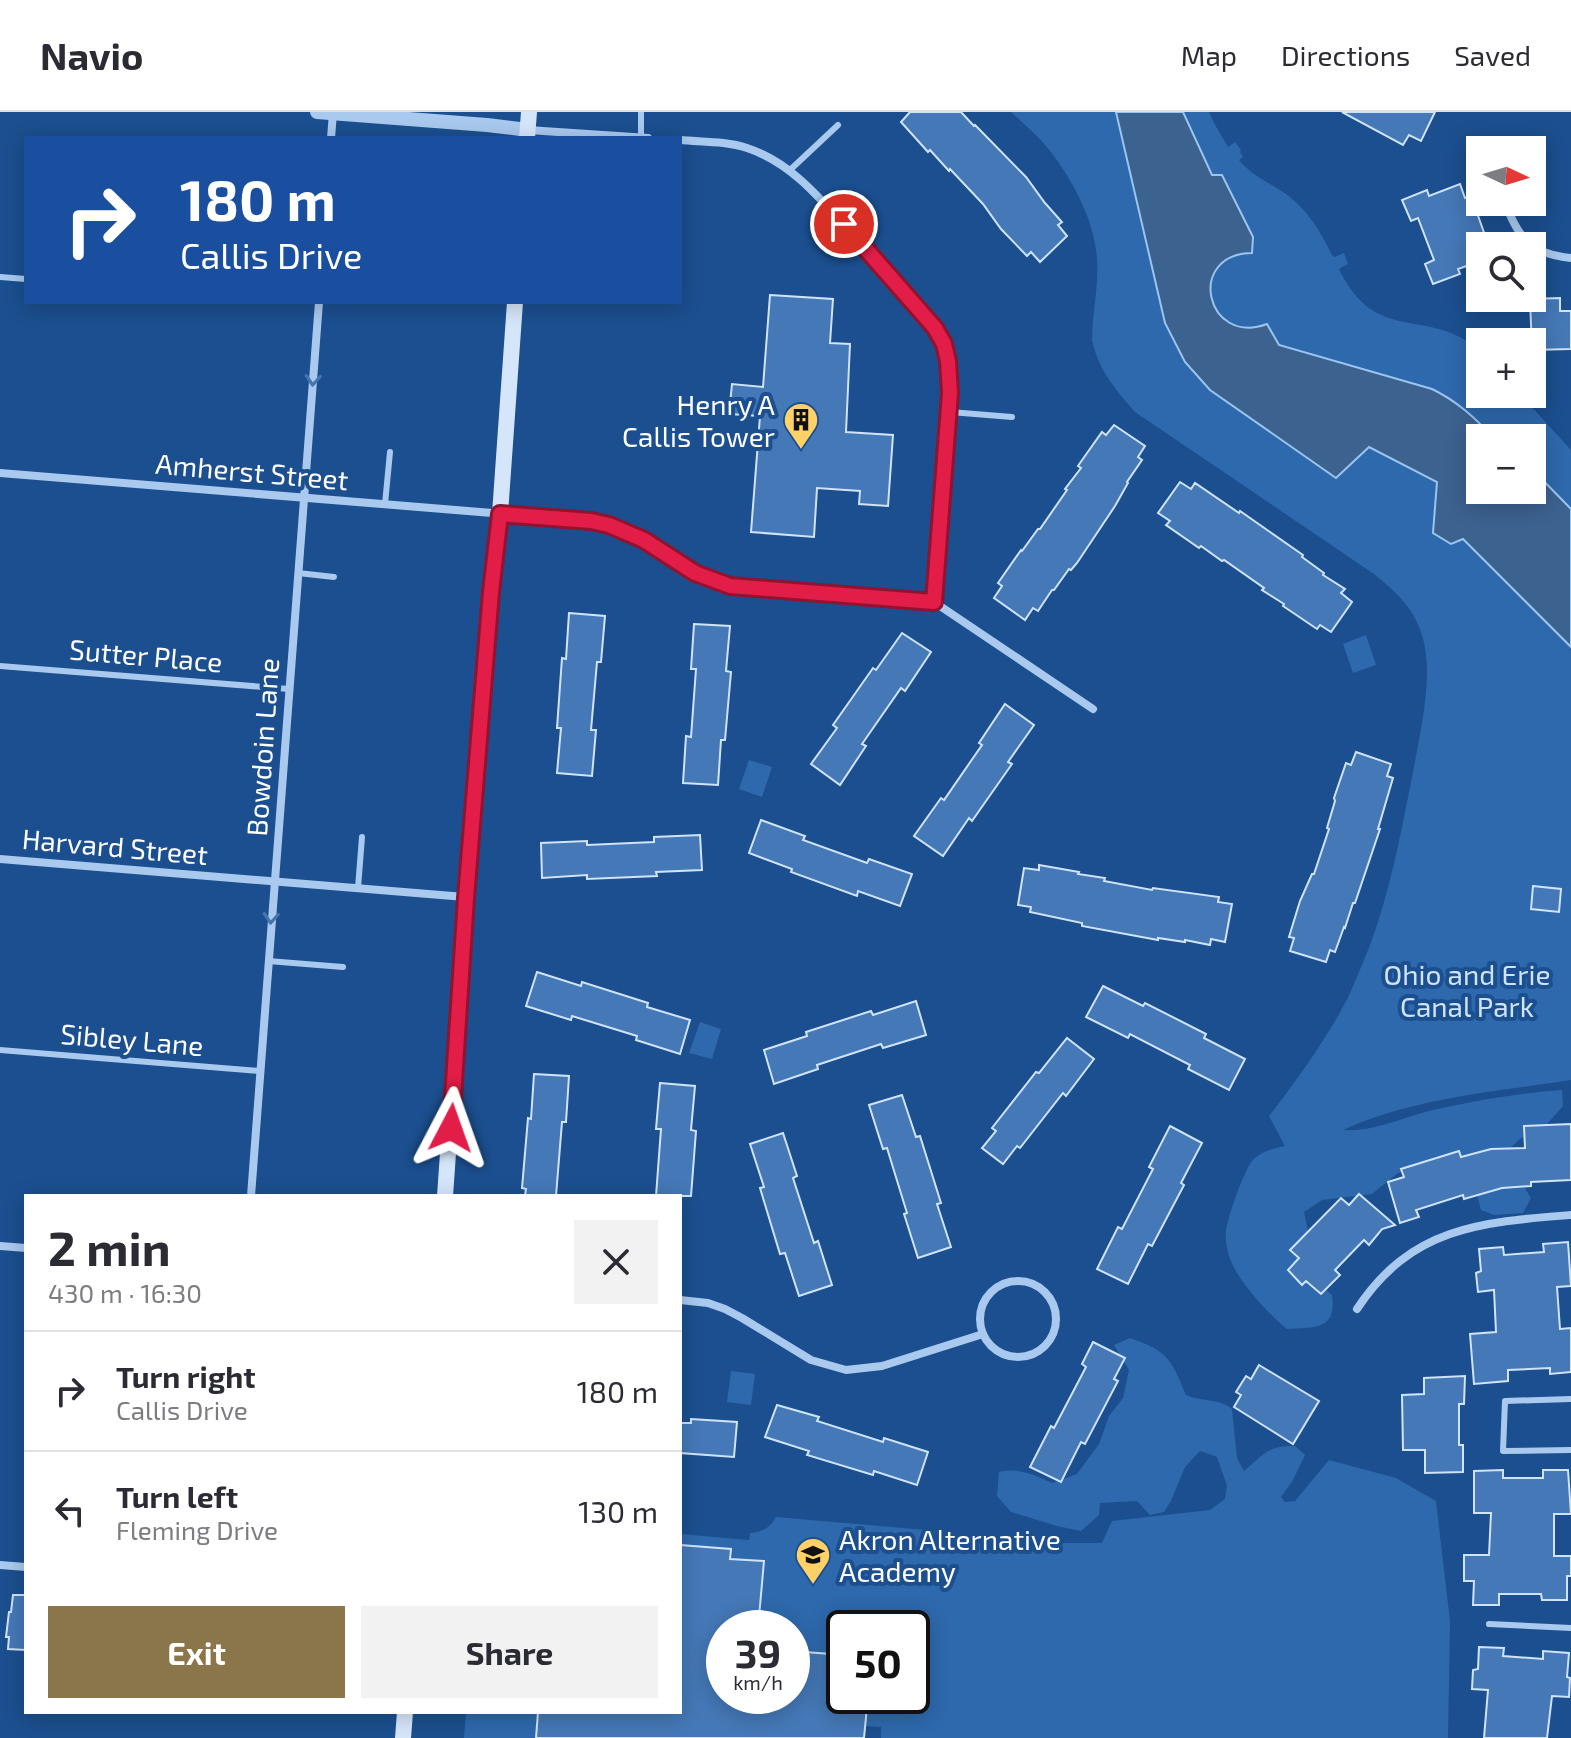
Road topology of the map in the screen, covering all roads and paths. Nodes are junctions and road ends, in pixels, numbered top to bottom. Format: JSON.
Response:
{"nodes":[{"id":1,"x":317,"y":112,"type":"edge"},
{"id":2,"x":529,"y":112,"type":"edge"},
{"id":3,"x":641,"y":112,"type":"edge"},
{"id":4,"x":333,"y":113,"type":"edge"},
{"id":5,"x":838,"y":125,"type":"dead end"},
{"id":6,"x":527,"y":134,"type":"edge"},
{"id":7,"x":331,"y":136,"type":"edge"},
{"id":8,"x":603,"y":136,"type":"edge"},
{"id":9,"x":641,"y":136,"type":"edge"},
{"id":10,"x":682,"y":140,"type":"edge"},
{"id":11,"x":790,"y":170,"type":"junction"},
{"id":12,"x":1511,"y":216,"type":"edge"},
{"id":13,"x":1571,"y":258,"type":"edge"},
{"id":14,"x":0,"y":277,"type":"edge"},
{"id":15,"x":24,"y":279,"type":"edge"},
{"id":16,"x":319,"y":304,"type":"edge"},
{"id":17,"x":515,"y":304,"type":"edge"},
{"id":18,"x":950,"y":412,"type":"junction"},
{"id":19,"x":1012,"y":417,"type":"dead end"},
{"id":20,"x":390,"y":452,"type":"dead end"},
{"id":21,"x":0,"y":473,"type":"edge"},
{"id":22,"x":304,"y":497,"type":"junction"},
{"id":23,"x":385,"y":504,"type":"junction"},
{"id":24,"x":500,"y":514,"type":"junction"},
{"id":25,"x":298,"y":573,"type":"junction"},
{"id":26,"x":334,"y":577,"type":"dead end"},
{"id":27,"x":934,"y":602,"type":"junction"},
{"id":28,"x":0,"y":666,"type":"edge"},
{"id":29,"x":289,"y":689,"type":"junction"},
{"id":30,"x":1093,"y":709,"type":"dead end"},
{"id":31,"x":362,"y":837,"type":"dead end"},
{"id":32,"x":0,"y":859,"type":"edge"},
{"id":33,"x":274,"y":881,"type":"junction"},
{"id":34,"x":358,"y":888,"type":"junction"},
{"id":35,"x":466,"y":898,"type":"junction"},
{"id":36,"x":268,"y":961,"type":"junction"},
{"id":37,"x":343,"y":967,"type":"dead end"},
{"id":38,"x":0,"y":1050,"type":"edge"},
{"id":39,"x":260,"y":1071,"type":"junction"},
{"id":40,"x":251,"y":1194,"type":"edge"},
{"id":41,"x":445,"y":1194,"type":"edge"},
{"id":42,"x":1571,"y":1215,"type":"edge"},
{"id":43,"x":0,"y":1246,"type":"edge"},
{"id":44,"x":24,"y":1248,"type":"edge"},
{"id":45,"x":682,"y":1300,"type":"edge"},
{"id":46,"x":1357,"y":1309,"type":"dead end"},
{"id":47,"x":983,"y":1334,"type":"junction"},
{"id":48,"x":1571,"y":1399,"type":"edge"},
{"id":49,"x":1571,"y":1450,"type":"edge"},
{"id":50,"x":0,"y":1565,"type":"edge"},
{"id":51,"x":24,"y":1567,"type":"edge"},
{"id":52,"x":1489,"y":1624,"type":"dead end"},
{"id":53,"x":1571,"y":1628,"type":"edge"},
{"id":54,"x":405,"y":1714,"type":"edge"},
{"id":55,"x":403,"y":1738,"type":"edge"}],
"edges":[{"from":1,"to":4,"type":"street"},
{"from":2,"to":6,"type":"main road"},
{"from":3,"to":9,"type":"lane"},
{"from":4,"to":6,"type":"street"},
{"from":4,"to":7,"type":"street"},
{"from":5,"to":11,"type":"lane"},
{"from":6,"to":8,"type":"street"},
{"from":10,"to":11,"type":"street"},
{"from":11,"to":18,"type":"street"},
{"from":12,"to":13,"type":"street"},
{"from":14,"to":15,"type":"lane"},
{"from":16,"to":22,"type":"street","name":"Bowdoin Lane","one_way":true},
{"from":17,"to":24,"type":"main road"},
{"from":18,"to":19,"type":"lane"},
{"from":18,"to":27,"type":"street"},
{"from":20,"to":23,"type":"lane"},
{"from":21,"to":22,"type":"street","name":"Amherst Street"},
{"from":22,"to":23,"type":"street","name":"Amherst Street"},
{"from":22,"to":25,"type":"street","name":"Bowdoin Lane"},
{"from":23,"to":24,"type":"street","name":"Amherst Street"},
{"from":24,"to":27,"type":"street","name":"Amherst Street"},
{"from":24,"to":35,"type":"main road"},
{"from":25,"to":26,"type":"lane"},
{"from":25,"to":29,"type":"street","name":"Bowdoin Lane"},
{"from":27,"to":30,"type":"street"},
{"from":28,"to":29,"type":"lane","name":"Sutter Place"},
{"from":29,"to":33,"type":"street","name":"Bowdoin Lane"},
{"from":31,"to":34,"type":"lane"},
{"from":32,"to":33,"type":"street","name":"Harvard Street"},
{"from":33,"to":34,"type":"street","name":"Harvard Street"},
{"from":33,"to":36,"type":"street","name":"Bowdoin Lane","one_way":true},
{"from":34,"to":35,"type":"street","name":"Harvard Street"},
{"from":35,"to":41,"type":"main road"},
{"from":36,"to":37,"type":"lane"},
{"from":36,"to":39,"type":"street","name":"Bowdoin Lane"},
{"from":38,"to":39,"type":"lane","name":"Sibley Lane"},
{"from":39,"to":40,"type":"street","name":"Bowdoin Lane"},
{"from":42,"to":46,"type":"street"},
{"from":43,"to":44,"type":"street"},
{"from":45,"to":47,"type":"street"},
{"from":47,"to":47,"type":"street"},
{"from":48,"to":49,"type":"lane"},
{"from":50,"to":51,"type":"street"},
{"from":52,"to":53,"type":"lane"},
{"from":54,"to":55,"type":"main road"}]}
